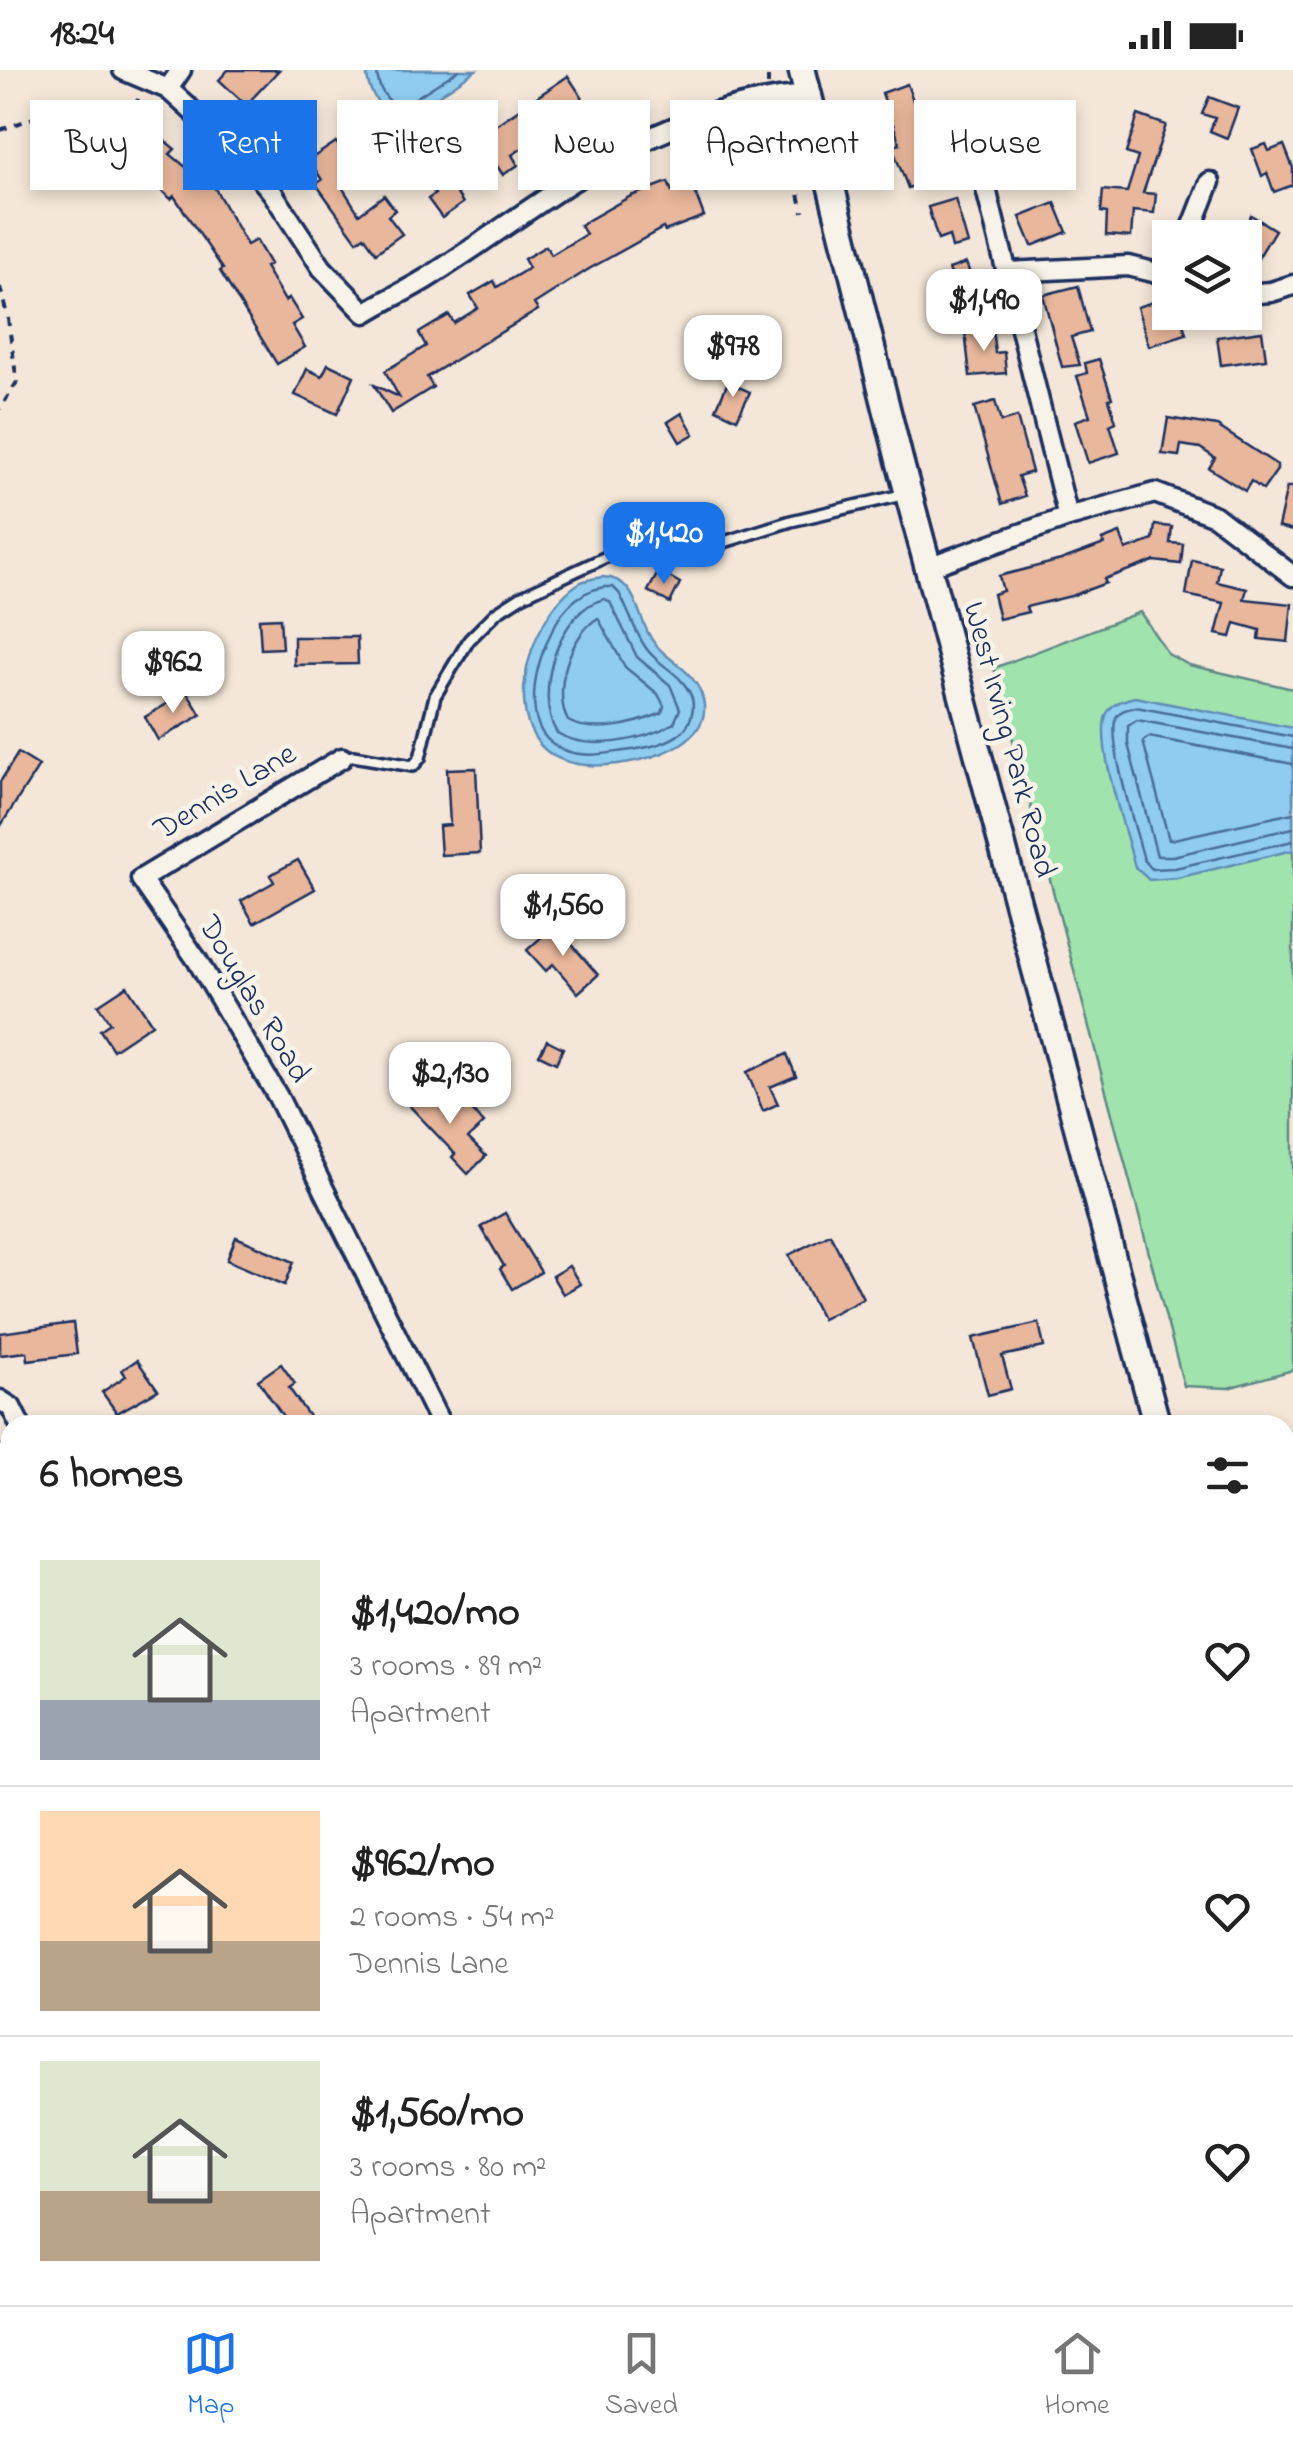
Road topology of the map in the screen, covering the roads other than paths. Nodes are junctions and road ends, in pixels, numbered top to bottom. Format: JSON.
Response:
{"nodes":[{"id":1,"x":123,"y":70,"type":"edge"},
{"id":2,"x":181,"y":70,"type":"edge"},
{"id":3,"x":804,"y":82,"type":"edge"},
{"id":4,"x":168,"y":89,"type":"junction"},
{"id":5,"x":1210,"y":182,"type":"dead end"},
{"id":6,"x":986,"y":190,"type":"edge"},
{"id":7,"x":1195,"y":220,"type":"edge"},
{"id":8,"x":1008,"y":272,"type":"junction"},
{"id":9,"x":1152,"y":272,"type":"edge"},
{"id":10,"x":1293,"y":285,"type":"edge"},
{"id":11,"x":1262,"y":293,"type":"edge"},
{"id":12,"x":908,"y":494,"type":"junction"},
{"id":13,"x":1068,"y":518,"type":"junction"},
{"id":14,"x":928,"y":567,"type":"junction"},
{"id":15,"x":1293,"y":576,"type":"edge"},
{"id":16,"x":342,"y":758,"type":"joint"},
{"id":17,"x":141,"y":879,"type":"joint"},
{"id":18,"x":435,"y":1415,"type":"edge"},
{"id":19,"x":1154,"y":1415,"type":"edge"}],
"edges":[{"from":1,"to":4,"type":"street"},
{"from":2,"to":4,"type":"street"},
{"from":3,"to":4,"type":"street"},
{"from":3,"to":12,"type":"main road","name":"West Irving Park Road"},
{"from":5,"to":7,"type":"street"},
{"from":6,"to":8,"type":"street"},
{"from":8,"to":9,"type":"street"},
{"from":8,"to":13,"type":"street"},
{"from":10,"to":11,"type":"street"},
{"from":12,"to":14,"type":"main road","name":"West Irving Park Road"},
{"from":12,"to":16,"type":"lane"},
{"from":13,"to":14,"type":"street"},
{"from":13,"to":15,"type":"street"},
{"from":14,"to":19,"type":"main road","name":"West Irving Park Road"},
{"from":16,"to":17,"type":"street","name":"Dennis Lane"},
{"from":17,"to":18,"type":"street","name":"Douglas Road"}]}
